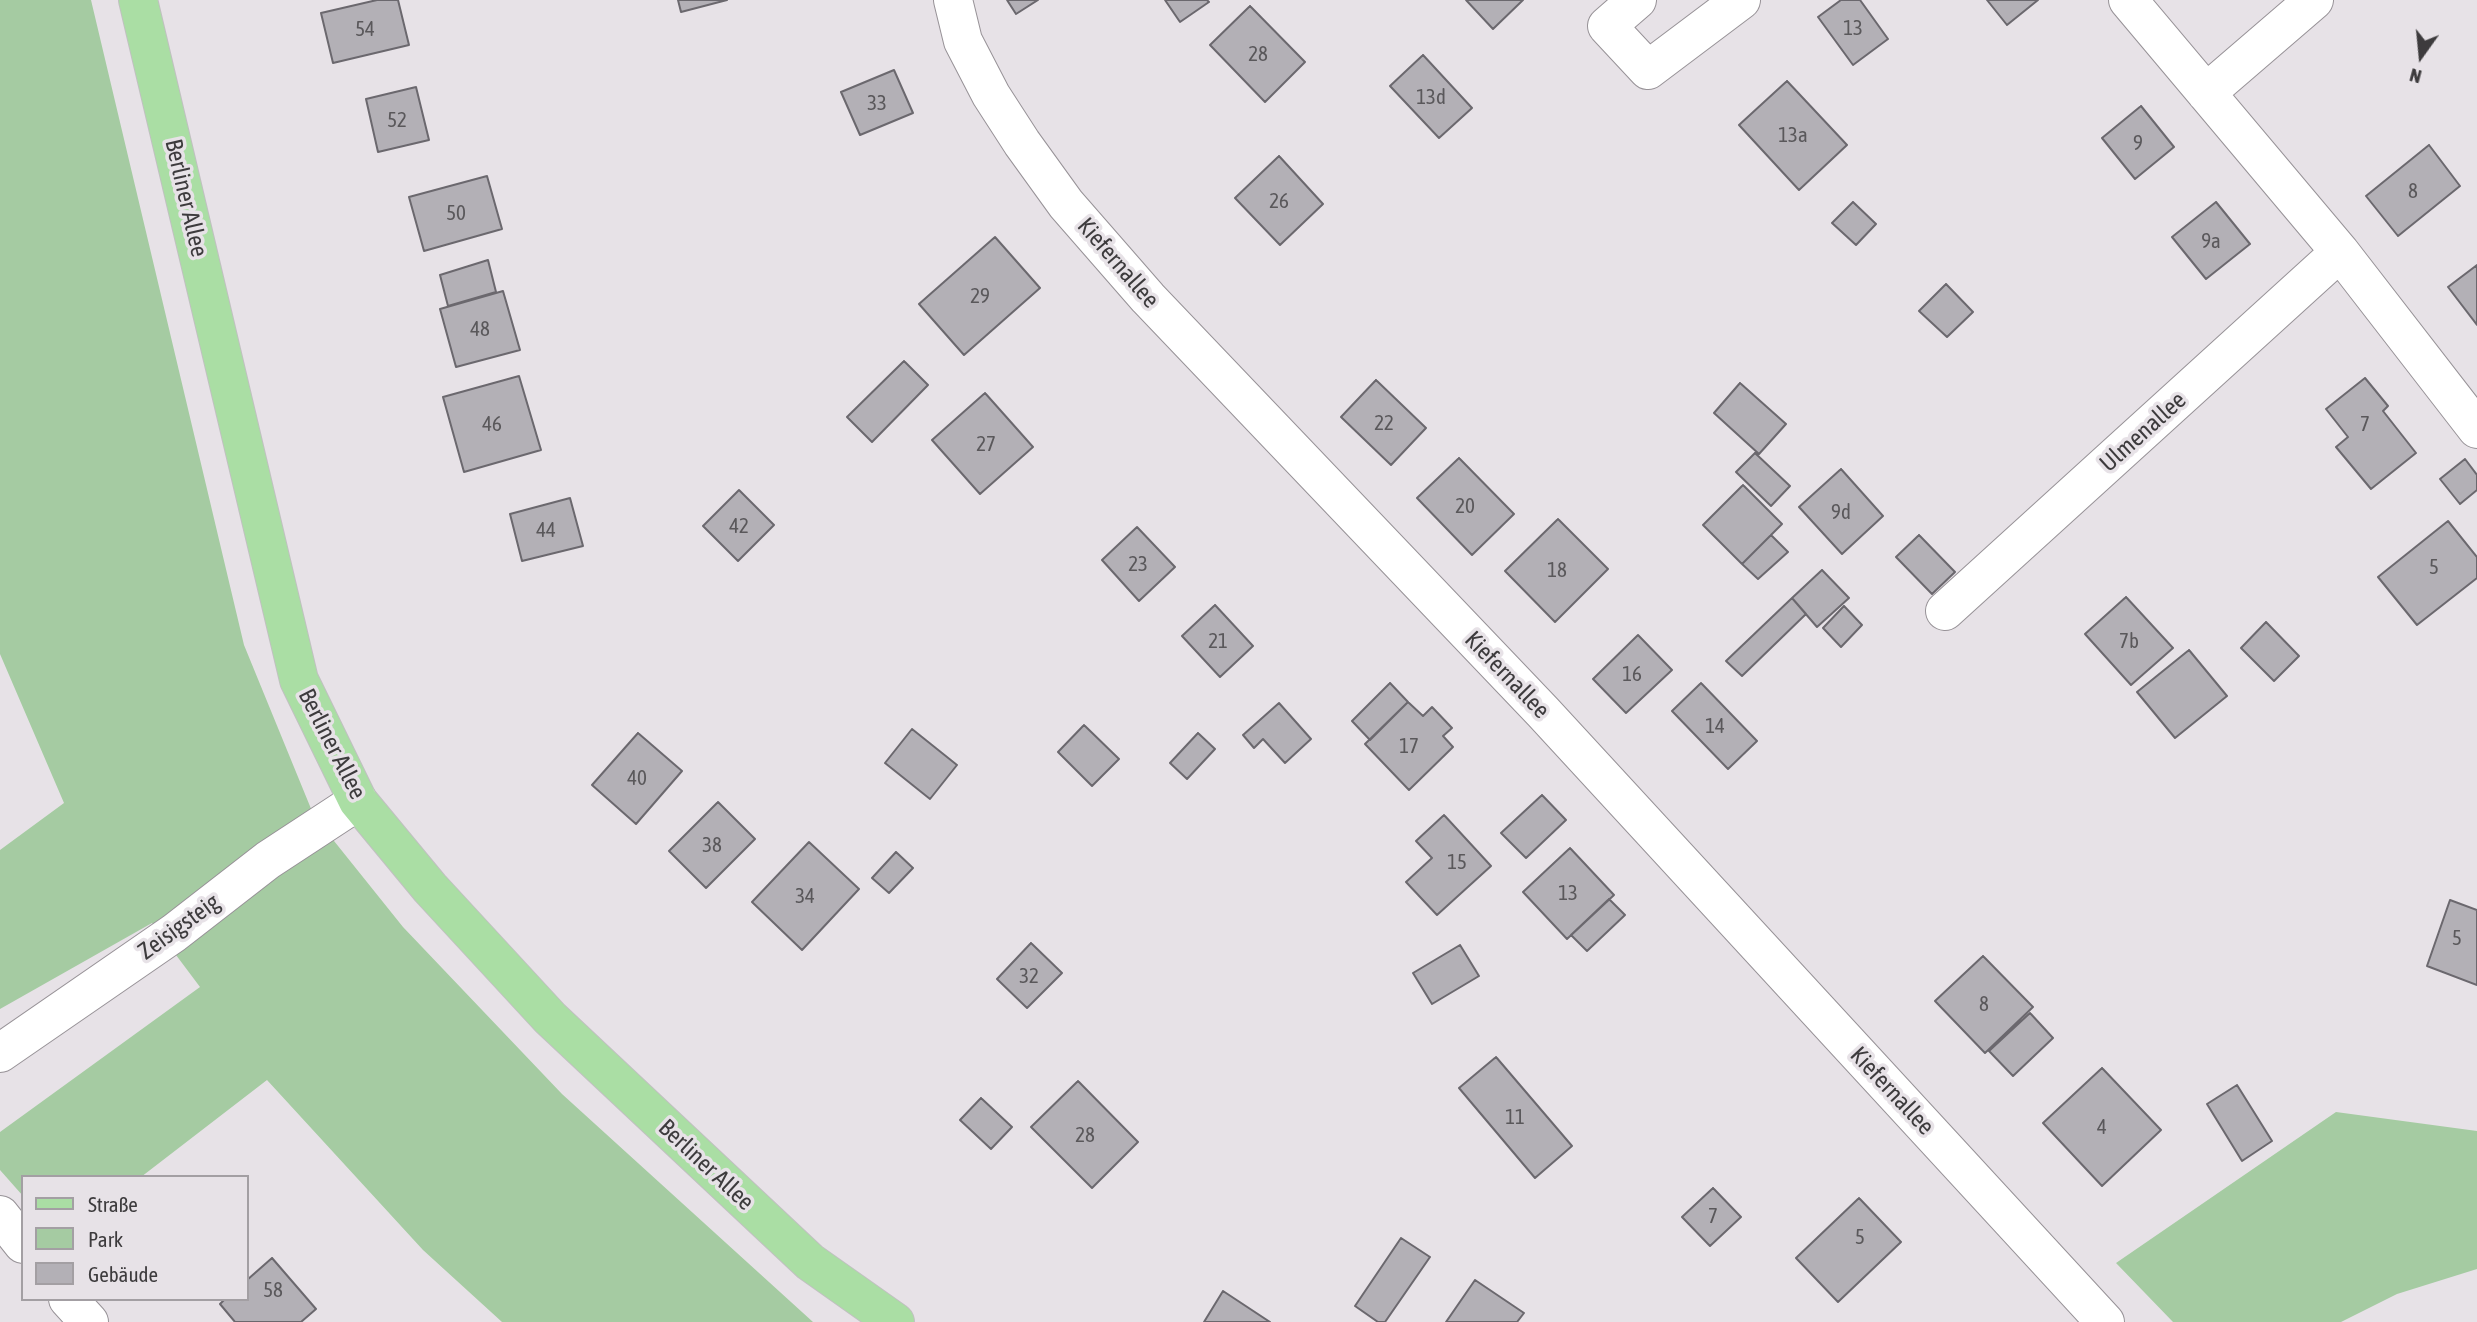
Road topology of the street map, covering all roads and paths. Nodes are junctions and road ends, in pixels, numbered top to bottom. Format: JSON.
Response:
{"nodes":[{"id":1,"x":138,"y":0,"type":"edge"},
{"id":2,"x":953,"y":0,"type":"edge"},
{"id":3,"x":1637,"y":0,"type":"edge"},
{"id":4,"x":1741,"y":0,"type":"edge"},
{"id":5,"x":2128,"y":0,"type":"edge"},
{"id":6,"x":2314,"y":0,"type":"edge"},
{"id":7,"x":2206,"y":93,"type":"junction"},
{"id":8,"x":2340,"y":252,"type":"junction"},
{"id":9,"x":2477,"y":429,"type":"edge"},
{"id":10,"x":1945,"y":611,"type":"dead end"},
{"id":11,"x":358,"y":801,"type":"junction"},
{"id":12,"x":0,"y":1053,"type":"edge"},
{"id":13,"x":0,"y":1215,"type":"edge"},
{"id":14,"x":21,"y":1241,"type":"edge"},
{"id":15,"x":70,"y":1301,"type":"edge"},
{"id":16,"x":89,"y":1322,"type":"edge"},
{"id":17,"x":895,"y":1322,"type":"edge"},
{"id":18,"x":2105,"y":1322,"type":"edge"}],
"edges":[{"from":1,"to":11,"type":"main road","name":"Berliner Allee"},
{"from":2,"to":18,"type":"street","name":"Kiefernallee"},
{"from":3,"to":4,"type":"street"},
{"from":5,"to":7,"type":"street"},
{"from":6,"to":7,"type":"street"},
{"from":7,"to":8,"type":"street"},
{"from":8,"to":9,"type":"street"},
{"from":8,"to":10,"type":"street","name":"Ulmenallee"},
{"from":11,"to":12,"type":"street","name":"Zeisigsteig"},
{"from":11,"to":17,"type":"main road","name":"Berliner Allee"},
{"from":13,"to":14,"type":"street"},
{"from":15,"to":16,"type":"street"}]}
